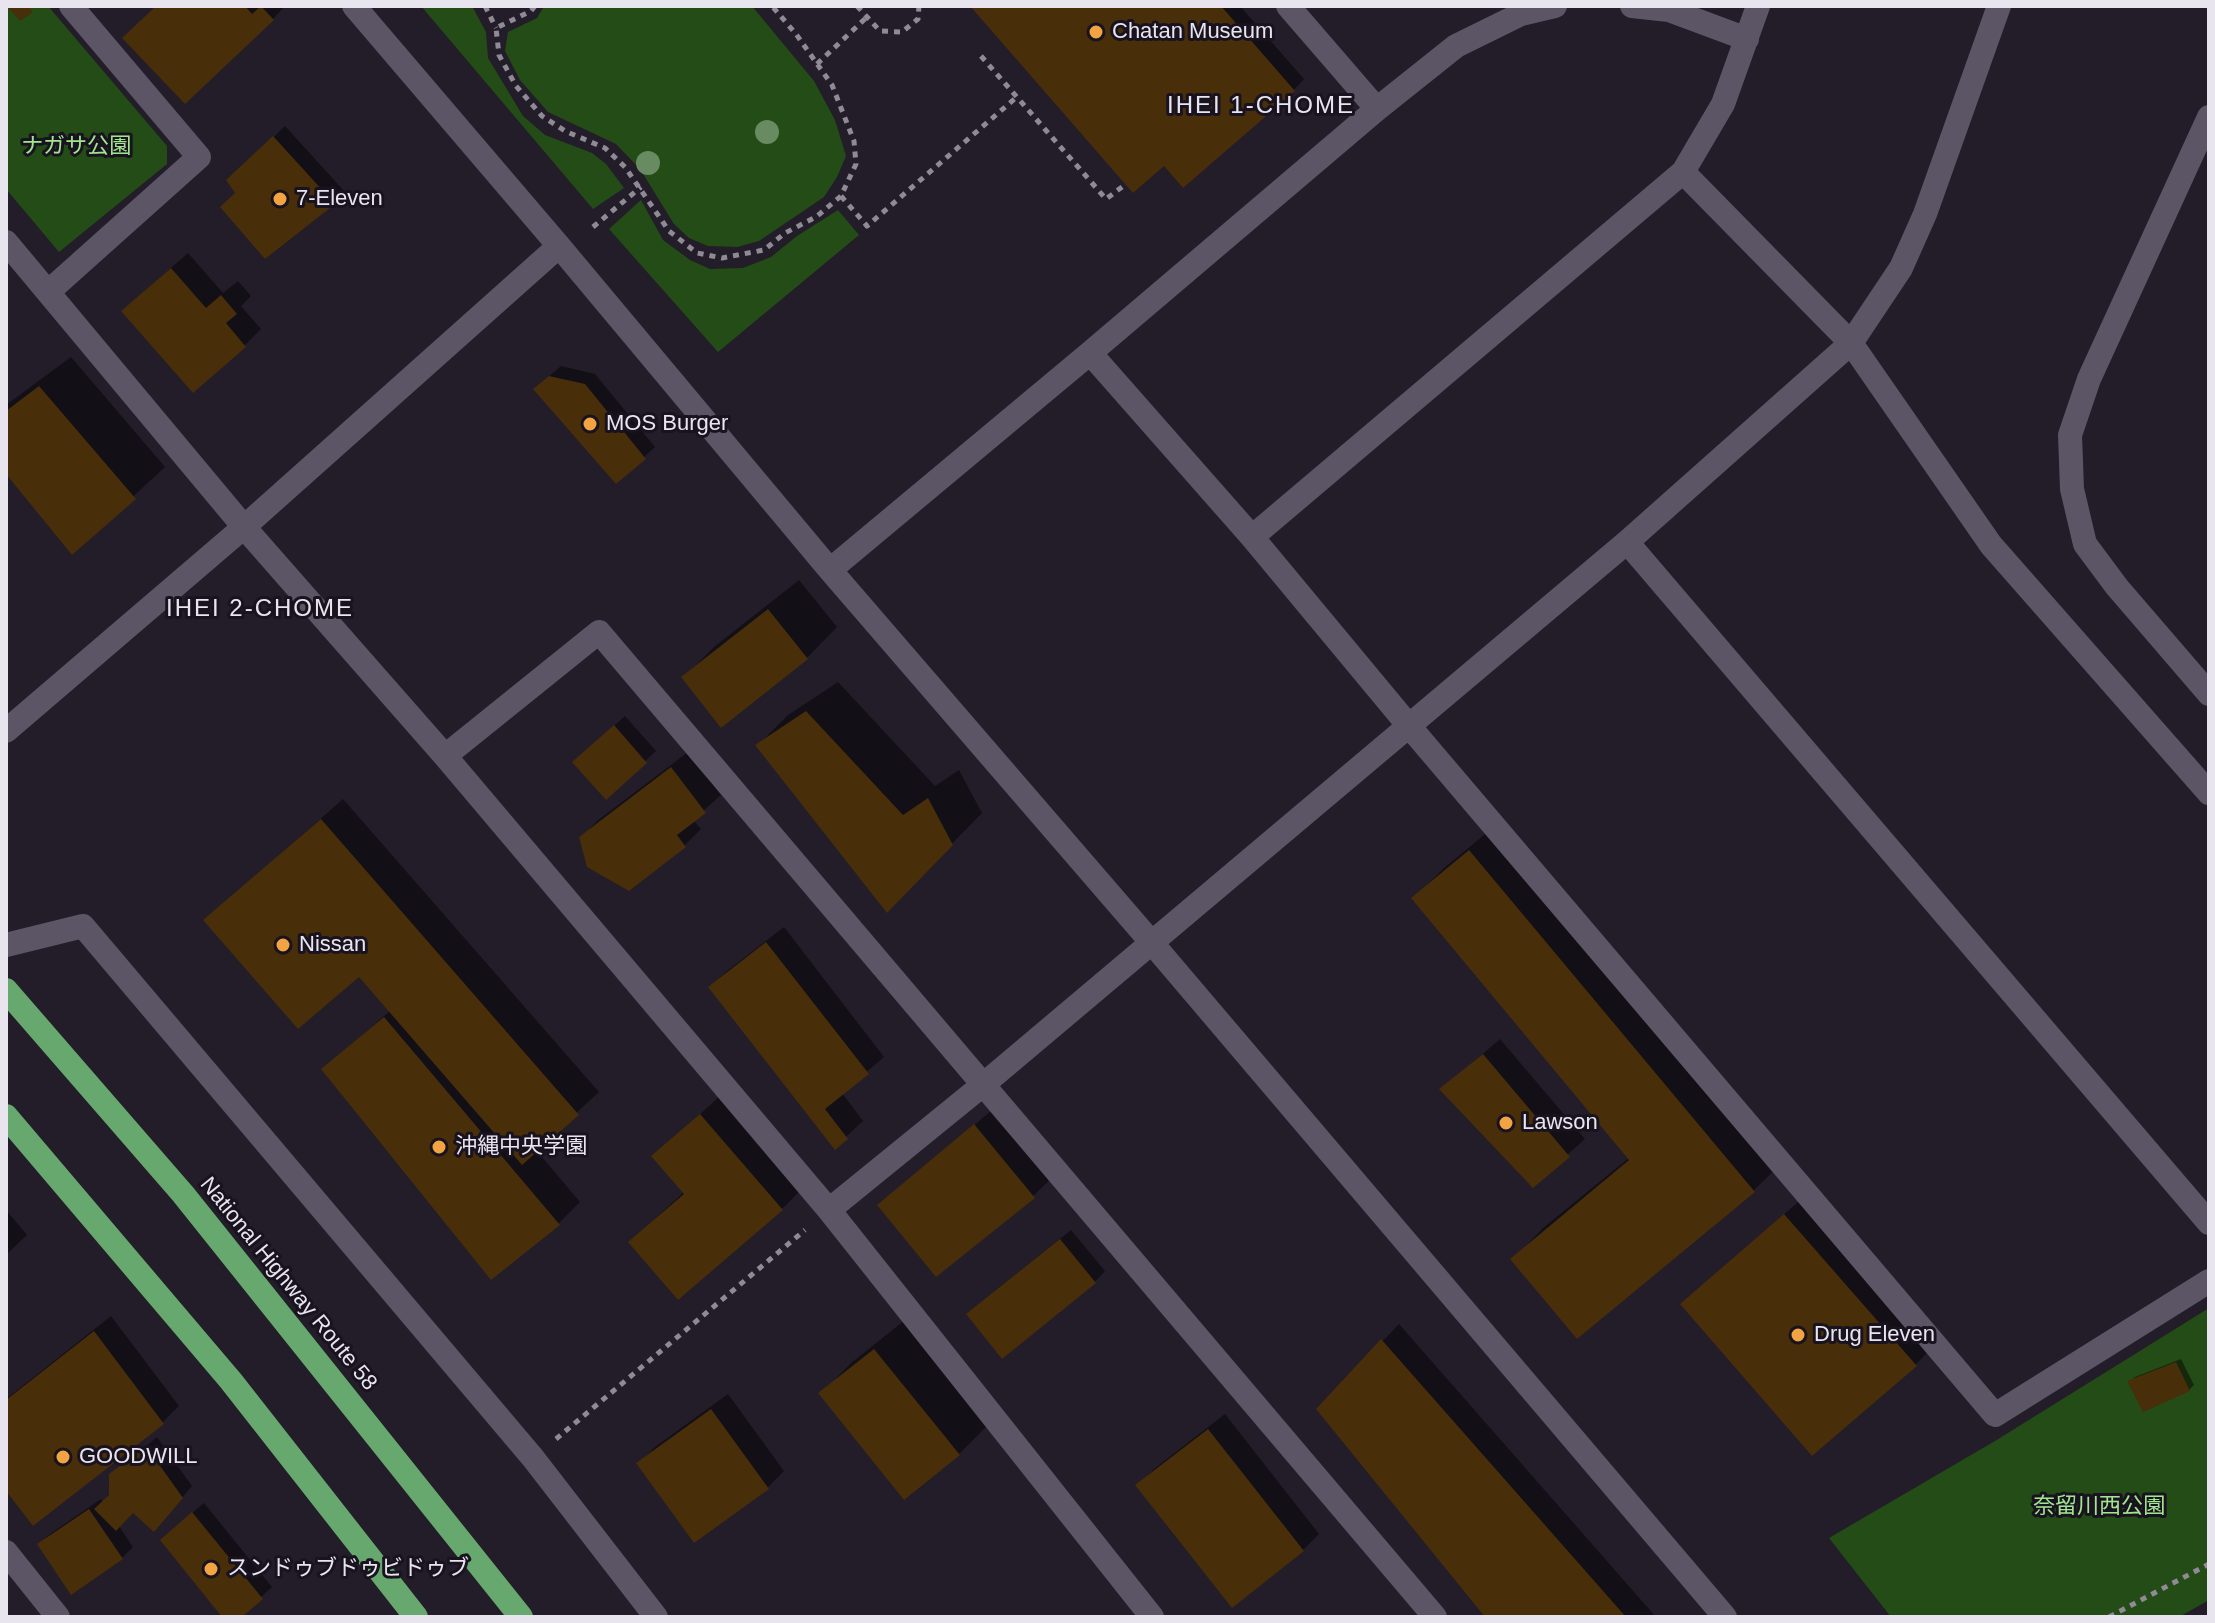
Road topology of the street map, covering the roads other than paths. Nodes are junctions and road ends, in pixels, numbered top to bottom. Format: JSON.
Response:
{"nodes":[{"id":1,"x":71,"y":6,"type":"edge"},
{"id":2,"x":354,"y":6,"type":"edge"},
{"id":3,"x":1288,"y":6,"type":"edge"},
{"id":4,"x":1555,"y":6,"type":"edge"},
{"id":5,"x":1632,"y":6,"type":"edge"},
{"id":6,"x":1758,"y":6,"type":"edge"},
{"id":7,"x":1999,"y":6,"type":"edge"},
{"id":8,"x":1747,"y":39,"type":"junction"},
{"id":9,"x":1377,"y":109,"type":"junction"},
{"id":10,"x":2209,"y":117,"type":"edge"},
{"id":11,"x":1683,"y":172,"type":"junction"},
{"id":12,"x":6,"y":242,"type":"edge"},
{"id":13,"x":559,"y":246,"type":"junction"},
{"id":14,"x":48,"y":292,"type":"junction"},
{"id":15,"x":1851,"y":343,"type":"junction"},
{"id":16,"x":1090,"y":353,"type":"junction"},
{"id":17,"x":244,"y":527,"type":"junction"},
{"id":18,"x":1252,"y":537,"type":"junction"},
{"id":19,"x":1627,"y":542,"type":"junction"},
{"id":20,"x":830,"y":570,"type":"junction"},
{"id":21,"x":2209,"y":694,"type":"edge"},
{"id":22,"x":1409,"y":726,"type":"junction"},
{"id":23,"x":6,"y":731,"type":"edge"},
{"id":24,"x":445,"y":756,"type":"junction"},
{"id":25,"x":2209,"y":793,"type":"edge"},
{"id":26,"x":1152,"y":943,"type":"junction"},
{"id":27,"x":6,"y":945,"type":"edge"},
{"id":28,"x":6,"y":990,"type":"edge"},
{"id":29,"x":984,"y":1084,"type":"junction"},
{"id":30,"x":6,"y":1116,"type":"edge"},
{"id":31,"x":829,"y":1210,"type":"junction"},
{"id":32,"x":2209,"y":1223,"type":"edge"},
{"id":33,"x":2209,"y":1281,"type":"edge"},
{"id":34,"x":6,"y":1552,"type":"edge"},
{"id":35,"x":58,"y":1617,"type":"edge"},
{"id":36,"x":416,"y":1617,"type":"edge"},
{"id":37,"x":521,"y":1617,"type":"edge"},
{"id":38,"x":656,"y":1617,"type":"edge"},
{"id":39,"x":1152,"y":1617,"type":"edge"},
{"id":40,"x":1435,"y":1617,"type":"edge"},
{"id":41,"x":1725,"y":1617,"type":"edge"}],
"edges":[{"from":1,"to":14,"type":"street"},
{"from":2,"to":13,"type":"street"},
{"from":3,"to":9,"type":"street"},
{"from":4,"to":9,"type":"street"},
{"from":5,"to":8,"type":"street"},
{"from":6,"to":8,"type":"street"},
{"from":7,"to":15,"type":"street"},
{"from":8,"to":11,"type":"street"},
{"from":9,"to":16,"type":"street"},
{"from":10,"to":21,"type":"street"},
{"from":11,"to":15,"type":"street"},
{"from":11,"to":18,"type":"street"},
{"from":12,"to":14,"type":"street"},
{"from":13,"to":17,"type":"street"},
{"from":13,"to":20,"type":"street"},
{"from":14,"to":17,"type":"street"},
{"from":15,"to":19,"type":"street"},
{"from":15,"to":25,"type":"street"},
{"from":16,"to":18,"type":"street"},
{"from":16,"to":20,"type":"street"},
{"from":17,"to":23,"type":"street"},
{"from":17,"to":24,"type":"street"},
{"from":18,"to":22,"type":"street"},
{"from":19,"to":22,"type":"street"},
{"from":19,"to":32,"type":"street"},
{"from":20,"to":26,"type":"street"},
{"from":22,"to":26,"type":"street"},
{"from":22,"to":33,"type":"street"},
{"from":24,"to":29,"type":"street"},
{"from":24,"to":31,"type":"street"},
{"from":26,"to":29,"type":"street"},
{"from":26,"to":41,"type":"street"},
{"from":27,"to":38,"type":"street"},
{"from":28,"to":37,"type":"highway","name":"National Highway Route 58"},
{"from":29,"to":31,"type":"street"},
{"from":29,"to":40,"type":"street"},
{"from":30,"to":36,"type":"highway"},
{"from":31,"to":39,"type":"street"},
{"from":34,"to":35,"type":"street"}]}
